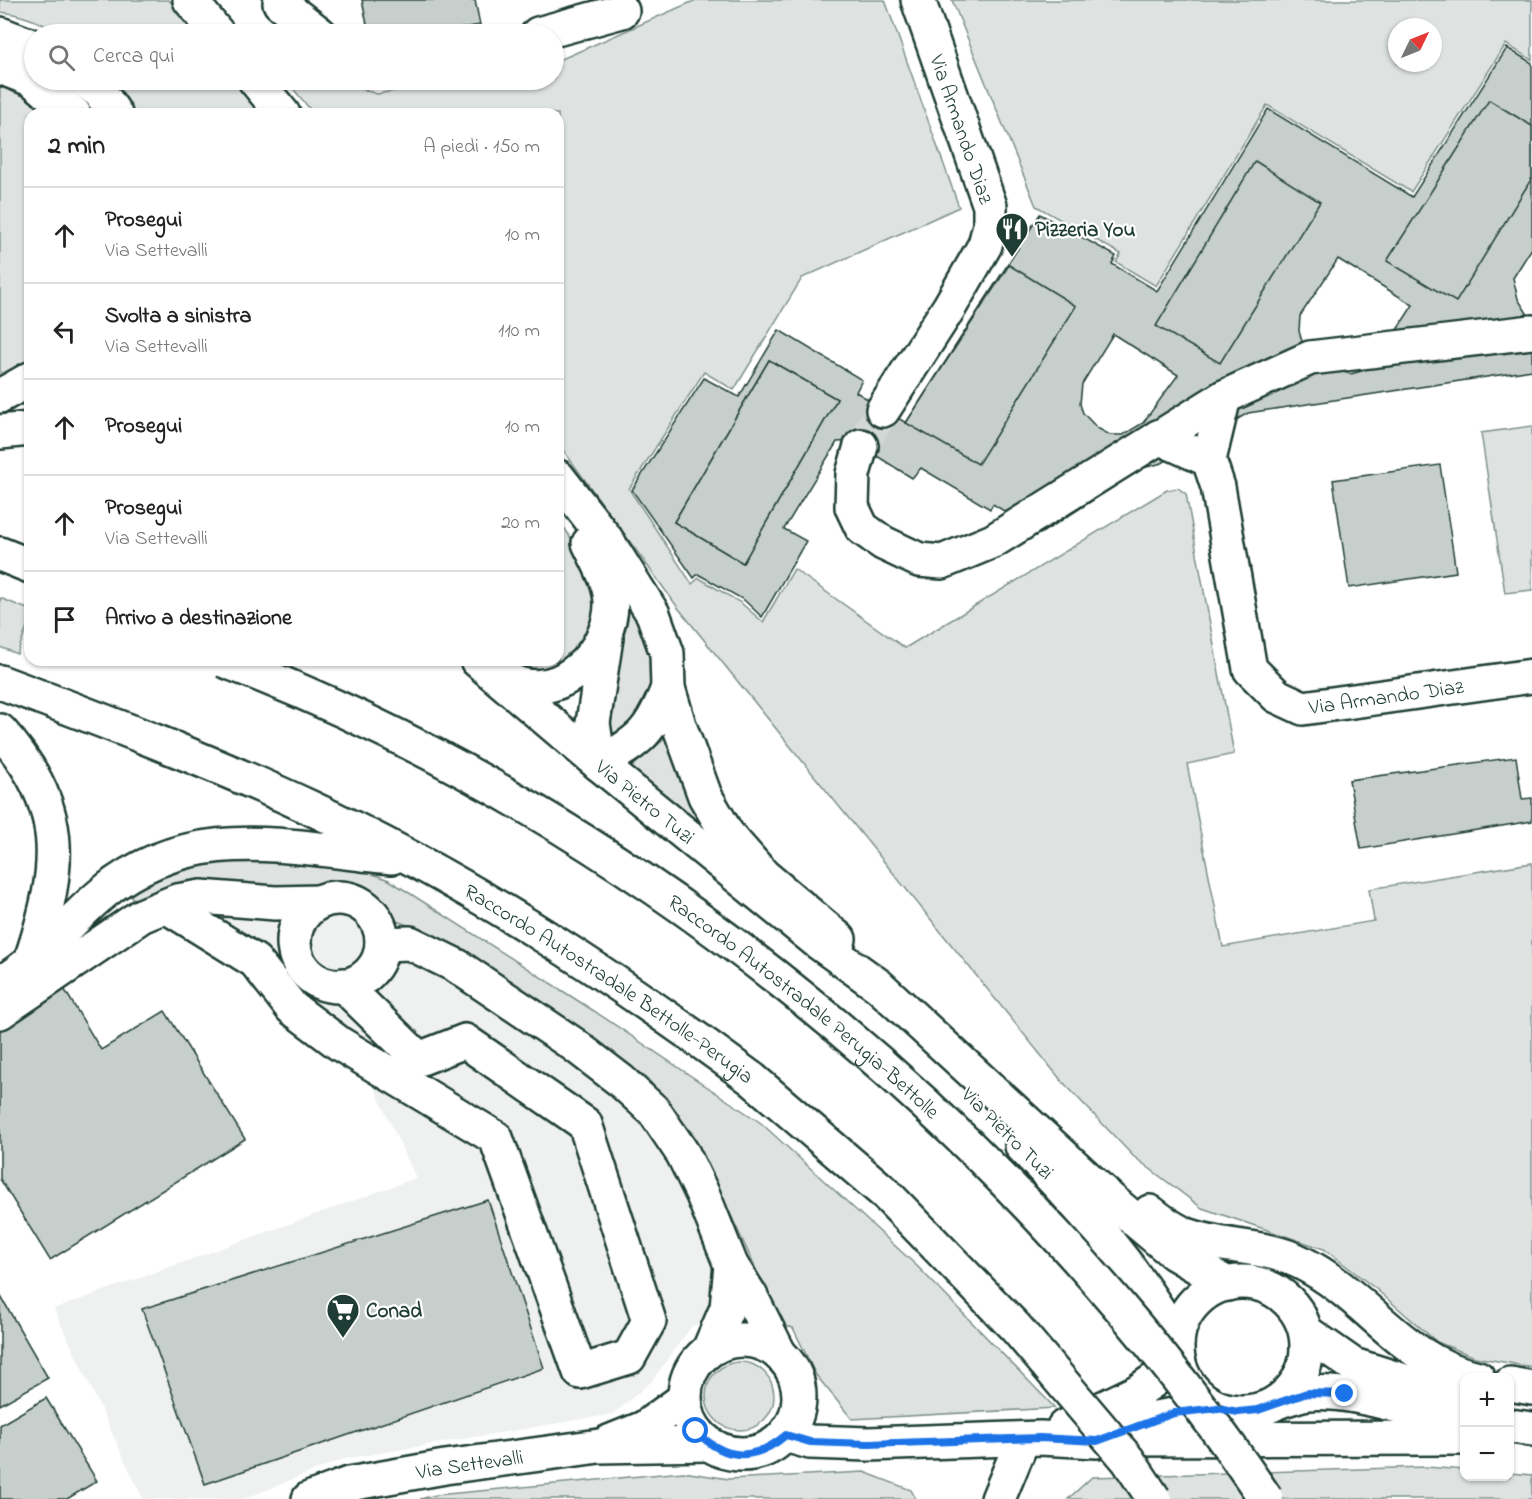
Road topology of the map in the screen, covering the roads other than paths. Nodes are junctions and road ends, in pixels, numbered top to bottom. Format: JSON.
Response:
{"nodes":[{"id":1,"x":190,"y":0,"type":"edge"},
{"id":2,"x":281,"y":0,"type":"edge"},
{"id":3,"x":918,"y":0,"type":"edge"},
{"id":4,"x":622,"y":11,"type":"dead end"},
{"id":5,"x":210,"y":24,"type":"edge"},
{"id":6,"x":307,"y":24,"type":"edge"},
{"id":7,"x":564,"y":27,"type":"edge"},
{"id":8,"x":0,"y":34,"type":"edge"},
{"id":9,"x":24,"y":43,"type":"edge"},
{"id":10,"x":0,"y":67,"type":"edge"},
{"id":11,"x":24,"y":76,"type":"edge"},
{"id":12,"x":45,"y":90,"type":"edge"},
{"id":13,"x":96,"y":90,"type":"edge"},
{"id":14,"x":263,"y":90,"type":"edge"},
{"id":15,"x":67,"y":108,"type":"edge"},
{"id":16,"x":111,"y":108,"type":"edge"},
{"id":17,"x":277,"y":108,"type":"edge"},
{"id":18,"x":1532,"y":332,"type":"edge"},
{"id":19,"x":24,"y":382,"type":"edge"},
{"id":20,"x":0,"y":396,"type":"edge"},
{"id":21,"x":1224,"y":397,"type":"junction"},
{"id":22,"x":884,"y":410,"type":"tunnel mouth"},
{"id":23,"x":24,"y":430,"type":"edge"},
{"id":24,"x":0,"y":432,"type":"edge"},
{"id":25,"x":1158,"y":437,"type":"junction"},
{"id":26,"x":861,"y":447,"type":"tunnel mouth"},
{"id":27,"x":1209,"y":460,"type":"junction"},
{"id":28,"x":564,"y":484,"type":"edge"},
{"id":29,"x":564,"y":489,"type":"edge"},
{"id":30,"x":0,"y":554,"type":"edge"},
{"id":31,"x":24,"y":564,"type":"edge"},
{"id":32,"x":0,"y":576,"type":"edge"},
{"id":33,"x":24,"y":585,"type":"edge"},
{"id":34,"x":609,"y":619,"type":"junction"},
{"id":35,"x":243,"y":666,"type":"edge"},
{"id":36,"x":483,"y":666,"type":"edge"},
{"id":37,"x":484,"y":666,"type":"edge"},
{"id":38,"x":1532,"y":676,"type":"edge"},
{"id":39,"x":0,"y":682,"type":"edge"},
{"id":40,"x":668,"y":688,"type":"junction"},
{"id":41,"x":0,"y":731,"type":"edge"},
{"id":42,"x":599,"y":764,"type":"junction"},
{"id":43,"x":408,"y":858,"type":"junction"},
{"id":44,"x":231,"y":900,"type":"junction"},
{"id":45,"x":320,"y":902,"type":"junction"},
{"id":46,"x":166,"y":906,"type":"junction"},
{"id":47,"x":818,"y":942,"type":"junction"},
{"id":48,"x":382,"y":944,"type":"junction"},
{"id":49,"x":295,"y":951,"type":"junction"},
{"id":50,"x":30,"y":961,"type":"junction"},
{"id":51,"x":0,"y":983,"type":"edge"},
{"id":52,"x":344,"y":985,"type":"junction"},
{"id":53,"x":0,"y":1012,"type":"edge"},
{"id":54,"x":970,"y":1069,"type":"junction"},
{"id":55,"x":1011,"y":1107,"type":"junction"},
{"id":56,"x":731,"y":1265,"type":"junction"},
{"id":57,"x":1227,"y":1284,"type":"junction"},
{"id":58,"x":1306,"y":1332,"type":"junction"},
{"id":59,"x":709,"y":1350,"type":"junction"},
{"id":60,"x":1178,"y":1352,"type":"junction"},
{"id":61,"x":780,"y":1354,"type":"junction"},
{"id":62,"x":1460,"y":1374,"type":"edge"},
{"id":63,"x":1514,"y":1385,"type":"edge"},
{"id":64,"x":1532,"y":1388,"type":"edge"},
{"id":65,"x":1460,"y":1392,"type":"edge"},
{"id":66,"x":799,"y":1397,"type":"junction"},
{"id":67,"x":1514,"y":1397,"type":"edge"},
{"id":68,"x":1532,"y":1399,"type":"edge"},
{"id":69,"x":684,"y":1400,"type":"junction"},
{"id":70,"x":1277,"y":1402,"type":"junction"},
{"id":71,"x":1218,"y":1408,"type":"junction"},
{"id":72,"x":1460,"y":1419,"type":"edge"},
{"id":73,"x":1514,"y":1427,"type":"edge"},
{"id":74,"x":1532,"y":1429,"type":"edge"},
{"id":75,"x":786,"y":1435,"type":"junction"},
{"id":76,"x":1032,"y":1438,"type":"junction"},
{"id":77,"x":1460,"y":1438,"type":"edge"},
{"id":78,"x":1514,"y":1438,"type":"edge"},
{"id":79,"x":1532,"y":1438,"type":"edge"},
{"id":80,"x":1097,"y":1441,"type":"junction"},
{"id":81,"x":852,"y":1443,"type":"junction"},
{"id":82,"x":708,"y":1444,"type":"junction"},
{"id":83,"x":599,"y":1446,"type":"junction"},
{"id":84,"x":309,"y":1499,"type":"edge"},
{"id":85,"x":998,"y":1499,"type":"edge"},
{"id":86,"x":1154,"y":1499,"type":"edge"},
{"id":87,"x":1266,"y":1499,"type":"edge"}],
"edges":[{"from":1,"to":5,"type":"main road"},
{"from":2,"to":6,"type":"main road"},
{"from":3,"to":22,"type":"main road","name":"Via Armando Diaz"},
{"from":4,"to":7,"type":"main road"},
{"from":8,"to":9,"type":"main road"},
{"from":10,"to":11,"type":"main road"},
{"from":12,"to":15,"type":"main road"},
{"from":13,"to":16,"type":"main road"},
{"from":14,"to":17,"type":"main road"},
{"from":18,"to":21,"type":"main road"},
{"from":19,"to":20,"type":"main road"},
{"from":21,"to":25,"type":"main road"},
{"from":21,"to":27,"type":"main road"},
{"from":23,"to":24,"type":"main road"},
{"from":25,"to":26,"type":"main road"},
{"from":25,"to":27,"type":"main road"},
{"from":27,"to":38,"type":"main road","name":"Via Armando Diaz"},
{"from":28,"to":40,"type":"main road"},
{"from":29,"to":34,"type":"main road"},
{"from":30,"to":31,"type":"main road"},
{"from":32,"to":33,"type":"main road"},
{"from":34,"to":37,"type":"main road"},
{"from":34,"to":42,"type":"main road"},
{"from":35,"to":87,"type":"main road","name":"Raccordo Autostradale Perugia-Bettolle","bridge":true},
{"from":36,"to":42,"type":"main road","name":"Via Pietro Tuzi"},
{"from":39,"to":43,"type":"main road","name":"Raccordo Autostradale Bettolle-Perugia"},
{"from":40,"to":42,"type":"main road"},
{"from":40,"to":54,"type":"main road"},
{"from":41,"to":50,"type":"main road"},
{"from":42,"to":47,"type":"main road","name":"Via Pietro Tuzi"},
{"from":43,"to":50,"type":"main road"},
{"from":43,"to":86,"type":"main road","name":"Raccordo Autostradale Bettolle-Perugia","bridge":true},
{"from":44,"to":45,"type":"main road"},
{"from":44,"to":46,"type":"main road"},
{"from":44,"to":49,"type":"main road"},
{"from":45,"to":48,"type":"main road"},
{"from":45,"to":49,"type":"main road"},
{"from":46,"to":52,"type":"main road"},
{"from":46,"to":53,"type":"main road"},
{"from":47,"to":54,"type":"main road","name":"Via Pietro Tuzi"},
{"from":47,"to":60,"type":"main road","name":"Via Pietro Tuzi"},
{"from":48,"to":52,"type":"main road"},
{"from":48,"to":56,"type":"main road"},
{"from":49,"to":52,"type":"main road"},
{"from":50,"to":51,"type":"main road"},
{"from":54,"to":55,"type":"main road","name":"Via Pietro Tuzi"},
{"from":55,"to":57,"type":"main road","name":"Via Pietro Tuzi"},
{"from":55,"to":62,"type":"main road"},
{"from":56,"to":59,"type":"main road"},
{"from":56,"to":61,"type":"main road"},
{"from":57,"to":58,"type":"main road"},
{"from":57,"to":60,"type":"main road"},
{"from":58,"to":65,"type":"main road"},
{"from":58,"to":70,"type":"main road"},
{"from":59,"to":61,"type":"main road"},
{"from":59,"to":69,"type":"main road"},
{"from":60,"to":71,"type":"main road"},
{"from":60,"to":76,"type":"main road"},
{"from":61,"to":66,"type":"main road"},
{"from":63,"to":64,"type":"main road"},
{"from":66,"to":75,"type":"main road"},
{"from":66,"to":81,"type":"main road"},
{"from":67,"to":68,"type":"main road"},
{"from":69,"to":82,"type":"main road"},
{"from":69,"to":83,"type":"main road","name":"Via Settevalli"},
{"from":70,"to":71,"type":"main road"},
{"from":70,"to":72,"type":"main road"},
{"from":71,"to":80,"type":"main road"},
{"from":73,"to":74,"type":"main road"},
{"from":75,"to":81,"type":"main road"},
{"from":75,"to":82,"type":"main road","name":"Via Settevalli"},
{"from":76,"to":80,"type":"main road"},
{"from":76,"to":81,"type":"main road"},
{"from":76,"to":85,"type":"main road"},
{"from":77,"to":80,"type":"main road"},
{"from":78,"to":79,"type":"main road"},
{"from":82,"to":83,"type":"main road","name":"Via Settevalli"},
{"from":83,"to":84,"type":"main road","name":"Via Settevalli"}]}
